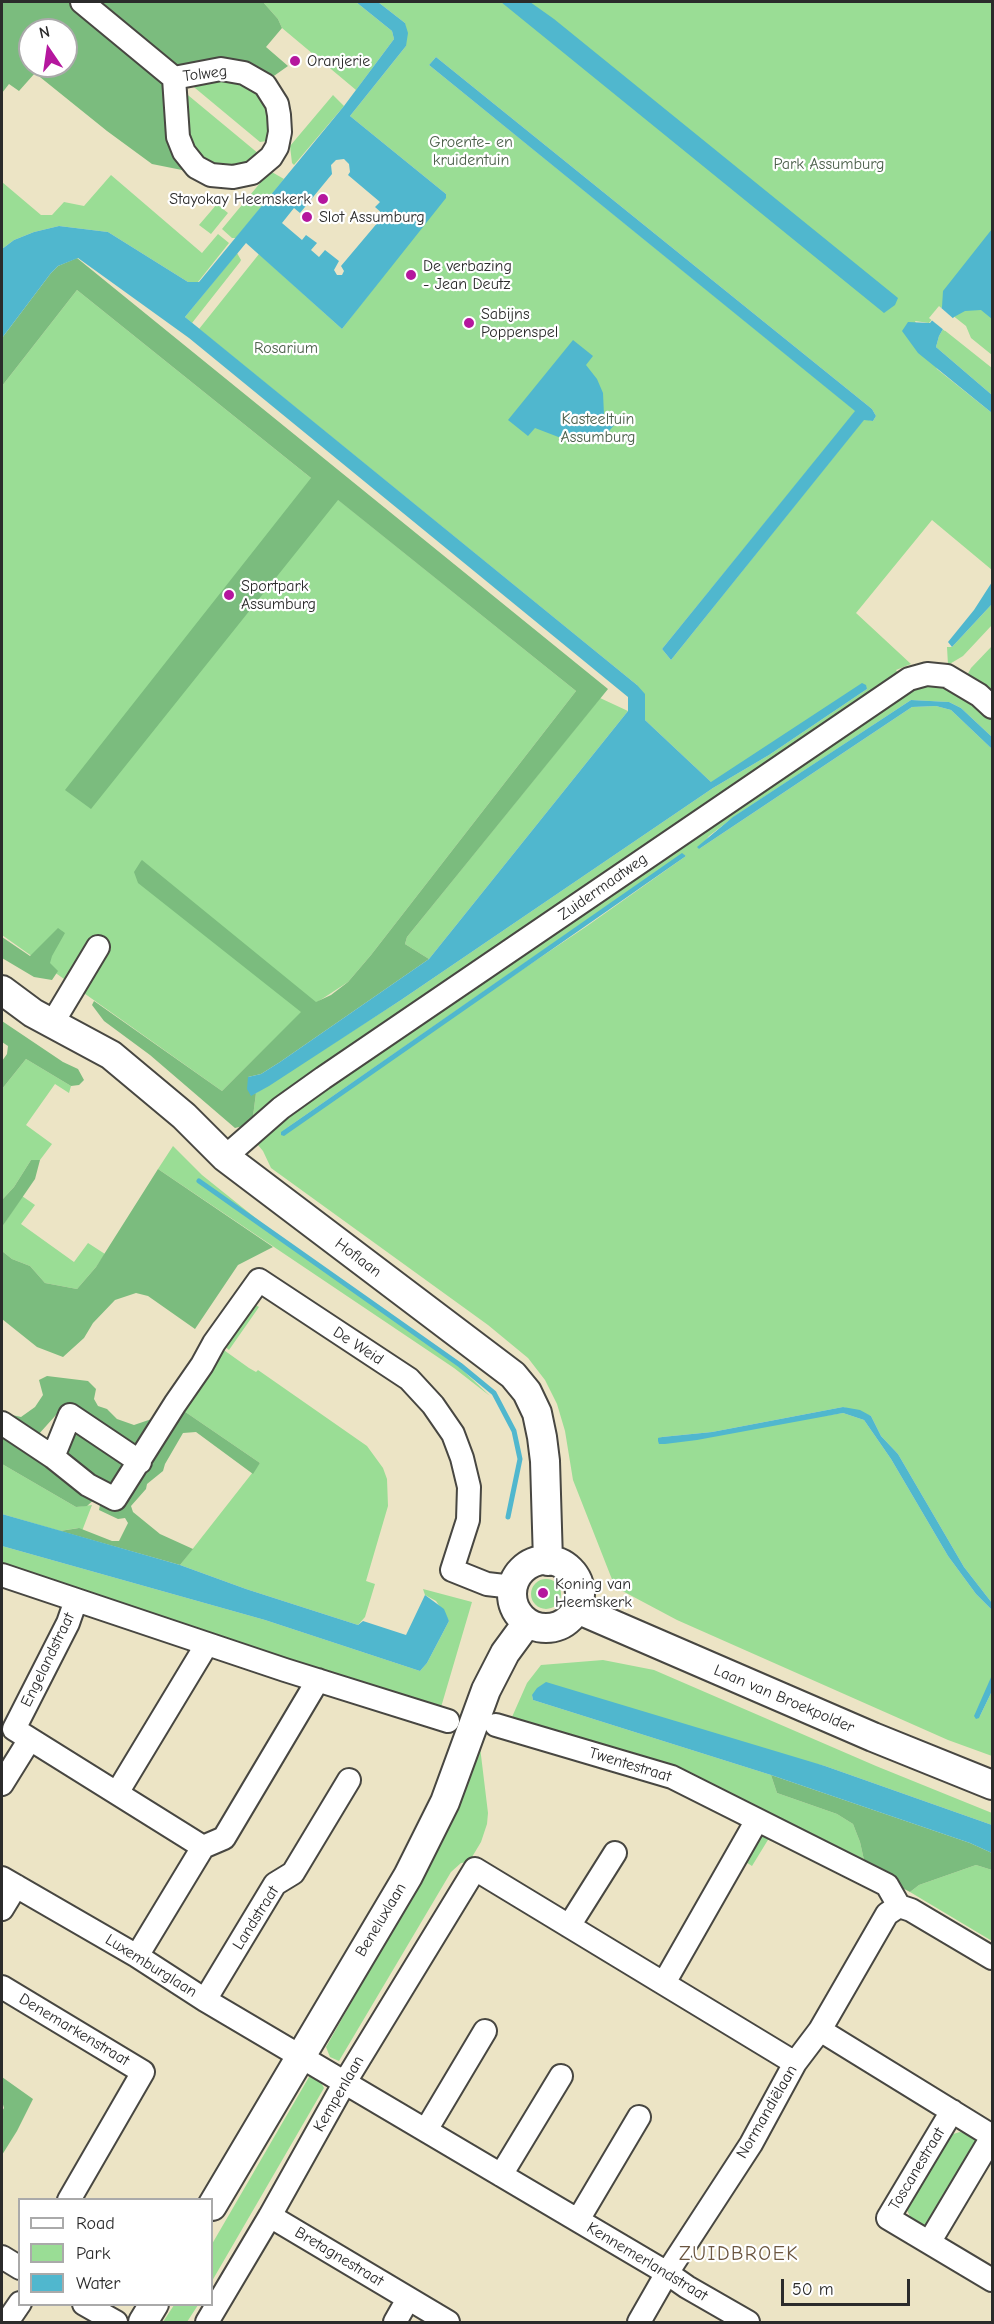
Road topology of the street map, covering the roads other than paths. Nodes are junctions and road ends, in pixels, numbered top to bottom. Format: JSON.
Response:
{"nodes":[{"id":1,"x":82,"y":2,"type":"edge"},
{"id":2,"x":174,"y":78,"type":"junction"},
{"id":3,"x":993,"y":707,"type":"edge"},
{"id":4,"x":98,"y":947,"type":"dead end"},
{"id":5,"x":2,"y":990,"type":"edge"},
{"id":6,"x":53,"y":1022,"type":"junction"},
{"id":7,"x":225,"y":1157,"type":"junction"},
{"id":8,"x":2,"y":1423,"type":"edge"},
{"id":9,"x":53,"y":1457,"type":"junction"},
{"id":10,"x":140,"y":1462,"type":"junction"},
{"id":11,"x":548,"y":1561,"type":"junction"},
{"id":12,"x":2,"y":1575,"type":"edge"},
{"id":13,"x":513,"y":1587,"type":"junction"},
{"id":14,"x":76,"y":1600,"type":"junction"},
{"id":15,"x":577,"y":1608,"type":"junction"},
{"id":16,"x":527,"y":1623,"type":"junction"},
{"id":17,"x":207,"y":1644,"type":"junction"},
{"id":18,"x":318,"y":1680,"type":"junction"},
{"id":19,"x":448,"y":1721,"type":"dead end"},
{"id":20,"x":496,"y":1725,"type":"dead end"},
{"id":21,"x":30,"y":1739,"type":"junction"},
{"id":22,"x":349,"y":1780,"type":"dead end"},
{"id":23,"x":2,"y":1784,"type":"edge"},
{"id":24,"x":993,"y":1785,"type":"edge"},
{"id":25,"x":117,"y":1793,"type":"junction"},
{"id":26,"x":757,"y":1820,"type":"junction"},
{"id":27,"x":203,"y":1847,"type":"junction"},
{"id":28,"x":615,"y":1853,"type":"dead end"},
{"id":29,"x":9,"y":1882,"type":"edge"},
{"id":30,"x":899,"y":1906,"type":"junction"},
{"id":31,"x":2,"y":1909,"type":"edge"},
{"id":32,"x":569,"y":1926,"type":"junction"},
{"id":33,"x":137,"y":1956,"type":"junction"},
{"id":34,"x":993,"y":1958,"type":"edge"},
{"id":35,"x":664,"y":1983,"type":"junction"},
{"id":36,"x":2,"y":1987,"type":"edge"},
{"id":37,"x":205,"y":2000,"type":"junction"},
{"id":38,"x":820,"y":2030,"type":"junction"},
{"id":39,"x":485,"y":2031,"type":"dead end"},
{"id":40,"x":299,"y":2056,"type":"junction"},
{"id":41,"x":795,"y":2063,"type":"junction"},
{"id":42,"x":561,"y":2076,"type":"dead end"},
{"id":43,"x":345,"y":2082,"type":"junction"},
{"id":44,"x":952,"y":2111,"type":"junction"},
{"id":45,"x":639,"y":2117,"type":"dead end"},
{"id":46,"x":426,"y":2130,"type":"junction"},
{"id":47,"x":993,"y":2137,"type":"edge"},
{"id":48,"x":501,"y":2175,"type":"junction"},
{"id":49,"x":70,"y":2198,"type":"edge"},
{"id":50,"x":213,"y":2204,"type":"edge"},
{"id":51,"x":270,"y":2216,"type":"junction"},
{"id":52,"x":578,"y":2220,"type":"junction"},
{"id":53,"x":930,"y":2241,"type":"junction"},
{"id":54,"x":2,"y":2257,"type":"edge"},
{"id":55,"x":18,"y":2267,"type":"edge"},
{"id":56,"x":668,"y":2273,"type":"junction"},
{"id":57,"x":993,"y":2280,"type":"edge"},
{"id":58,"x":408,"y":2299,"type":"junction"},
{"id":59,"x":18,"y":2306,"type":"edge"},
{"id":60,"x":88,"y":2306,"type":"edge"},
{"id":61,"x":153,"y":2306,"type":"edge"},
{"id":62,"x":7,"y":2322,"type":"edge"},
{"id":63,"x":116,"y":2322,"type":"edge"},
{"id":64,"x":143,"y":2322,"type":"edge"},
{"id":65,"x":207,"y":2322,"type":"edge"},
{"id":66,"x":394,"y":2322,"type":"edge"},
{"id":67,"x":448,"y":2322,"type":"edge"},
{"id":68,"x":639,"y":2322,"type":"edge"},
{"id":69,"x":748,"y":2322,"type":"edge"}],
"edges":[{"from":1,"to":2,"type":"street","name":"Tolweg"},
{"from":2,"to":2,"type":"street","name":"Tolweg"},
{"from":3,"to":7,"type":"street","name":"Zuidermaatweg"},
{"from":4,"to":6,"type":"street"},
{"from":5,"to":6,"type":"main road","name":"Hoflaan"},
{"from":6,"to":7,"type":"main road","name":"Hoflaan"},
{"from":7,"to":11,"type":"main road","name":"Hoflaan"},
{"from":8,"to":9,"type":"street","name":"De Weid"},
{"from":9,"to":10,"type":"street","name":"De Weid"},
{"from":9,"to":10,"type":"street"},
{"from":10,"to":13,"type":"street","name":"De Weid"},
{"from":11,"to":13,"type":"main road"},
{"from":11,"to":15,"type":"main road"},
{"from":12,"to":14,"type":"street"},
{"from":13,"to":16,"type":"main road"},
{"from":14,"to":17,"type":"street","name":"Engelandstraat"},
{"from":14,"to":21,"type":"street","name":"Engelandstraat"},
{"from":15,"to":16,"type":"main road"},
{"from":15,"to":24,"type":"main road","name":"Laan van Broekpolder"},
{"from":16,"to":40,"type":"main road","name":"Beneluxlaan"},
{"from":17,"to":18,"type":"street","name":"Engelandstraat"},
{"from":17,"to":25,"type":"street"},
{"from":18,"to":19,"type":"street","name":"Engelandstraat"},
{"from":18,"to":27,"type":"street"},
{"from":20,"to":26,"type":"street","name":"Twentestraat"},
{"from":21,"to":23,"type":"street"},
{"from":21,"to":25,"type":"street","name":"Engelandstraat"},
{"from":22,"to":37,"type":"street","name":"Landstraat"},
{"from":25,"to":27,"type":"street","name":"Engelandstraat"},
{"from":26,"to":30,"type":"street","name":"Twentestraat"},
{"from":26,"to":35,"type":"street"},
{"from":27,"to":33,"type":"street"},
{"from":28,"to":32,"type":"street"},
{"from":29,"to":31,"type":"street"},
{"from":29,"to":33,"type":"street","name":"Luxemburglaan"},
{"from":30,"to":34,"type":"street"},
{"from":30,"to":38,"type":"street","name":"Normandiëlaan"},
{"from":32,"to":35,"type":"street"},
{"from":32,"to":43,"type":"street","name":"Kempenlaan"},
{"from":33,"to":37,"type":"street","name":"Luxemburglaan"},
{"from":35,"to":41,"type":"street"},
{"from":36,"to":49,"type":"street","name":"Denemarkenstraat"},
{"from":37,"to":40,"type":"street","name":"Luxemburglaan"},
{"from":38,"to":41,"type":"street","name":"Normandiëlaan"},
{"from":38,"to":44,"type":"street","name":"Toscanestraat"},
{"from":39,"to":46,"type":"street"},
{"from":40,"to":43,"type":"street","name":"Kennemerlandstraat"},
{"from":40,"to":50,"type":"main road","name":"Beneluxlaan"},
{"from":41,"to":56,"type":"street","name":"Normandiëlaan"},
{"from":42,"to":48,"type":"street"},
{"from":43,"to":46,"type":"street","name":"Kennemerlandstraat"},
{"from":43,"to":51,"type":"street","name":"Kempenlaan"},
{"from":44,"to":47,"type":"street","name":"Toscanestraat"},
{"from":44,"to":53,"type":"street","name":"Toscanestraat"},
{"from":45,"to":52,"type":"street","name":"Kennemerlandstraat"},
{"from":46,"to":48,"type":"street","name":"Kennemerlandstraat"},
{"from":47,"to":53,"type":"street","name":"Toscanestraat"},
{"from":48,"to":52,"type":"street","name":"Kennemerlandstraat"},
{"from":51,"to":58,"type":"street","name":"Bretagnestraat"},
{"from":51,"to":65,"type":"street","name":"Kempenlaan"},
{"from":52,"to":56,"type":"street","name":"Kennemerlandstraat"},
{"from":53,"to":57,"type":"street","name":"Toscanestraat"},
{"from":54,"to":55,"type":"street"},
{"from":56,"to":68,"type":"street","name":"Normandiëlaan"},
{"from":56,"to":69,"type":"street","name":"Kennemerlandstraat"},
{"from":58,"to":66,"type":"street"},
{"from":58,"to":67,"type":"street","name":"Bretagnestraat"},
{"from":59,"to":62,"type":"street"},
{"from":60,"to":63,"type":"street"},
{"from":61,"to":64,"type":"main road"}]}
